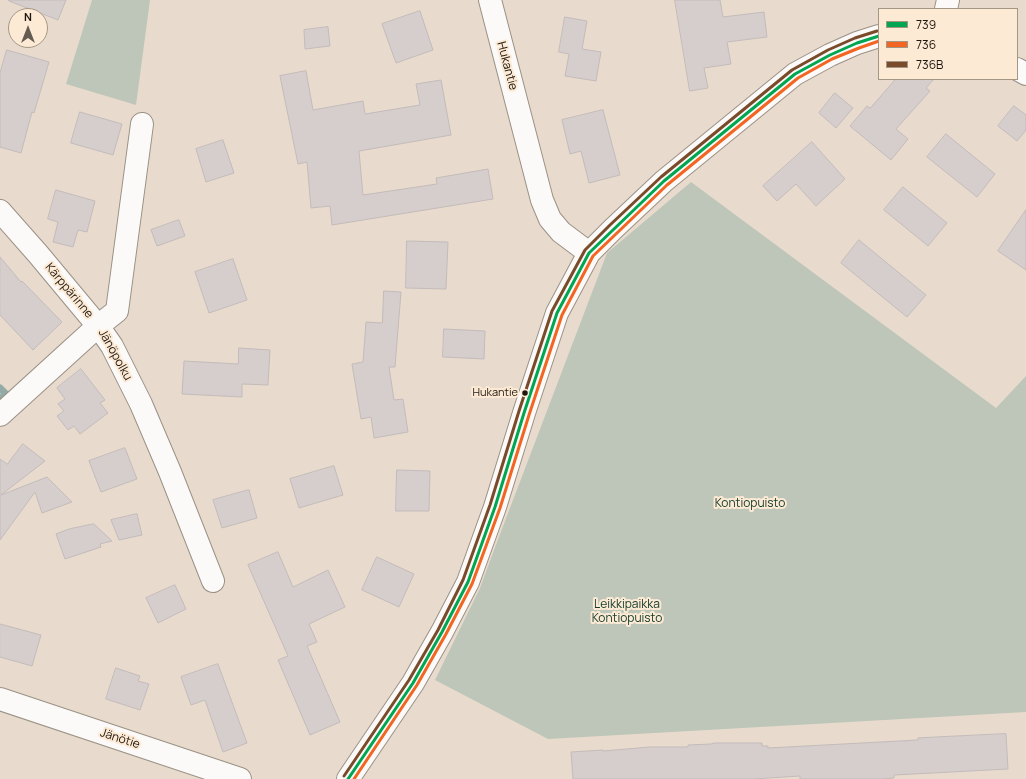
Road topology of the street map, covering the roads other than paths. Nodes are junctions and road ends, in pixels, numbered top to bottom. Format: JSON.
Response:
{"nodes":[{"id":1,"x":490,"y":0,"type":"edge"},
{"id":2,"x":878,"y":36,"type":"edge"},
{"id":3,"x":142,"y":124,"type":"dead end"},
{"id":4,"x":0,"y":211,"type":"edge"},
{"id":5,"x":590,"y":253,"type":"junction"},
{"id":6,"x":98,"y":326,"type":"junction"},
{"id":7,"x":0,"y":415,"type":"edge"},
{"id":8,"x":213,"y":581,"type":"dead end"},
{"id":9,"x":0,"y":699,"type":"edge"},
{"id":10,"x":240,"y":779,"type":"edge"},
{"id":11,"x":348,"y":779,"type":"edge"}],
"edges":[{"from":1,"to":5,"type":"street","name":"Hukantie"},
{"from":2,"to":5,"type":"street"},
{"from":3,"to":6,"type":"street","name":"Jänöpolku"},
{"from":4,"to":6,"type":"street","name":"Kärppärinne"},
{"from":5,"to":11,"type":"street"},
{"from":6,"to":7,"type":"street","name":"Kärppärinne"},
{"from":6,"to":8,"type":"street","name":"Jänöpolku"},
{"from":9,"to":10,"type":"street","name":"Jänötie"}]}
